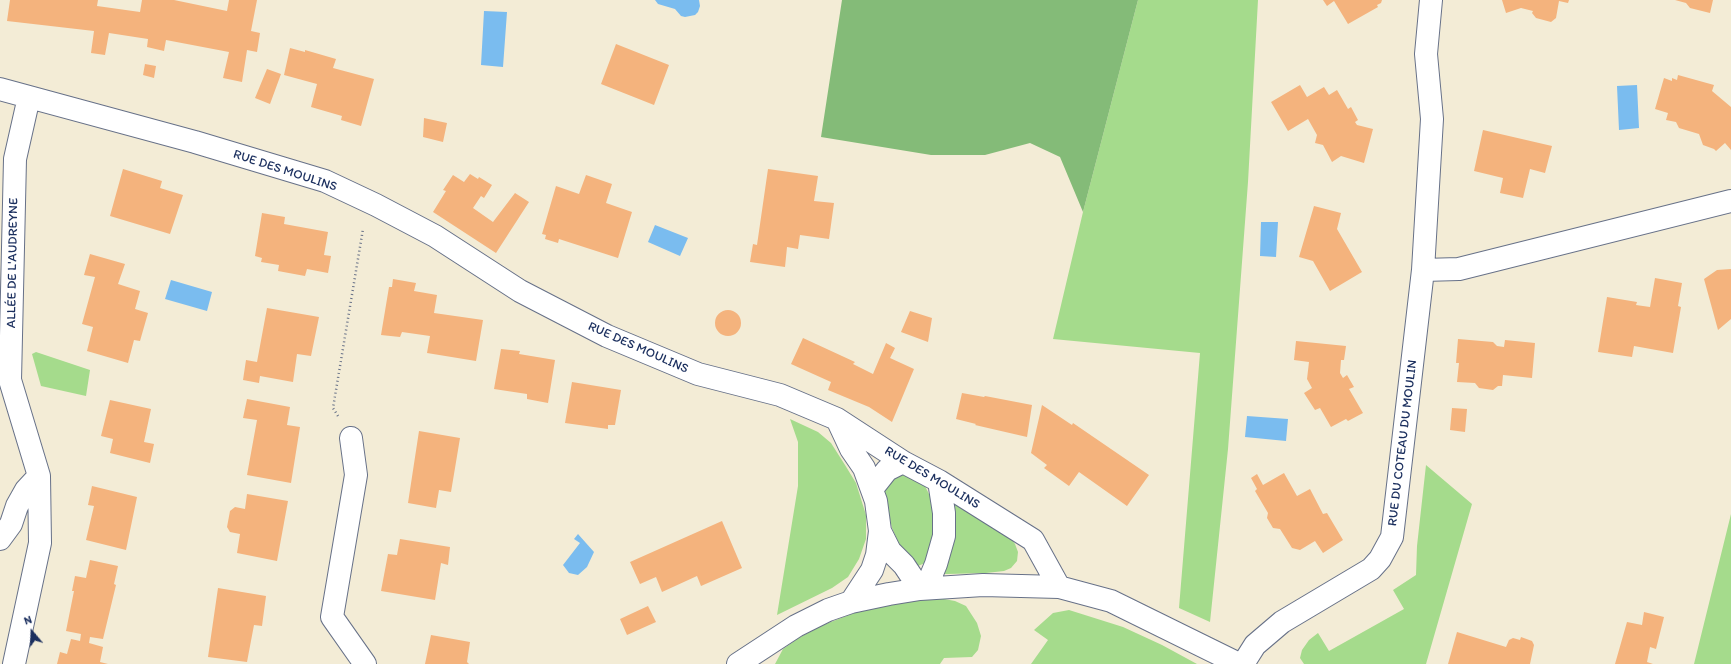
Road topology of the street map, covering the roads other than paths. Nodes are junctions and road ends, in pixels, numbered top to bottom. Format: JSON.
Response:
{"nodes":[{"id":1,"x":1431,"y":0,"type":"edge"},
{"id":2,"x":0,"y":89,"type":"edge"},
{"id":3,"x":29,"y":97,"type":"junction"},
{"id":4,"x":1731,"y":201,"type":"edge"},
{"id":5,"x":1423,"y":270,"type":"junction"},
{"id":6,"x":837,"y":419,"type":"junction"},
{"id":7,"x":351,"y":438,"type":"road end"},
{"id":8,"x":904,"y":462,"type":"junction"},
{"id":9,"x":39,"y":476,"type":"junction"},
{"id":10,"x":939,"y":480,"type":"junction"},
{"id":11,"x":872,"y":489,"type":"junction"},
{"id":12,"x":880,"y":531,"type":"junction"},
{"id":13,"x":0,"y":539,"type":"edge"},
{"id":14,"x":1059,"y":587,"type":"junction"},
{"id":15,"x":923,"y":588,"type":"junction"},
{"id":16,"x":851,"y":602,"type":"junction"},
{"id":17,"x":759,"y":656,"type":"edge"},
{"id":18,"x":14,"y":664,"type":"edge"},
{"id":19,"x":365,"y":664,"type":"edge"},
{"id":20,"x":738,"y":664,"type":"edge"},
{"id":21,"x":1239,"y":664,"type":"edge"},
{"id":22,"x":1244,"y":664,"type":"edge"}],
"edges":[{"from":1,"to":5,"type":"street","name":"RUE DU COTEAU DU MOULIN"},
{"from":2,"to":3,"type":"street","name":"RUE DES MOULINS"},
{"from":3,"to":6,"type":"street","name":"RUE DES MOULINS"},
{"from":3,"to":9,"type":"street","name":"ALLÉE DE L'AUDREYNE"},
{"from":4,"to":5,"type":"street"},
{"from":5,"to":22,"type":"street","name":"RUE DU COTEAU DU MOULIN"},
{"from":6,"to":8,"type":"street","name":"RUE DES MOULINS"},
{"from":6,"to":11,"type":"street"},
{"from":7,"to":19,"type":"street"},
{"from":8,"to":10,"type":"street","name":"RUE DES MOULINS"},
{"from":8,"to":11,"type":"street"},
{"from":9,"to":13,"type":"street"},
{"from":9,"to":18,"type":"street","name":"ALLÉE DE L'AUDREYNE"},
{"from":10,"to":14,"type":"street","name":"RUE DES MOULINS"},
{"from":10,"to":15,"type":"street"},
{"from":11,"to":12,"type":"street"},
{"from":12,"to":15,"type":"street"},
{"from":12,"to":16,"type":"street"},
{"from":14,"to":15,"type":"street"},
{"from":14,"to":21,"type":"street"},
{"from":15,"to":16,"type":"street"},
{"from":16,"to":17,"type":"street"},
{"from":17,"to":20,"type":"street"}]}
